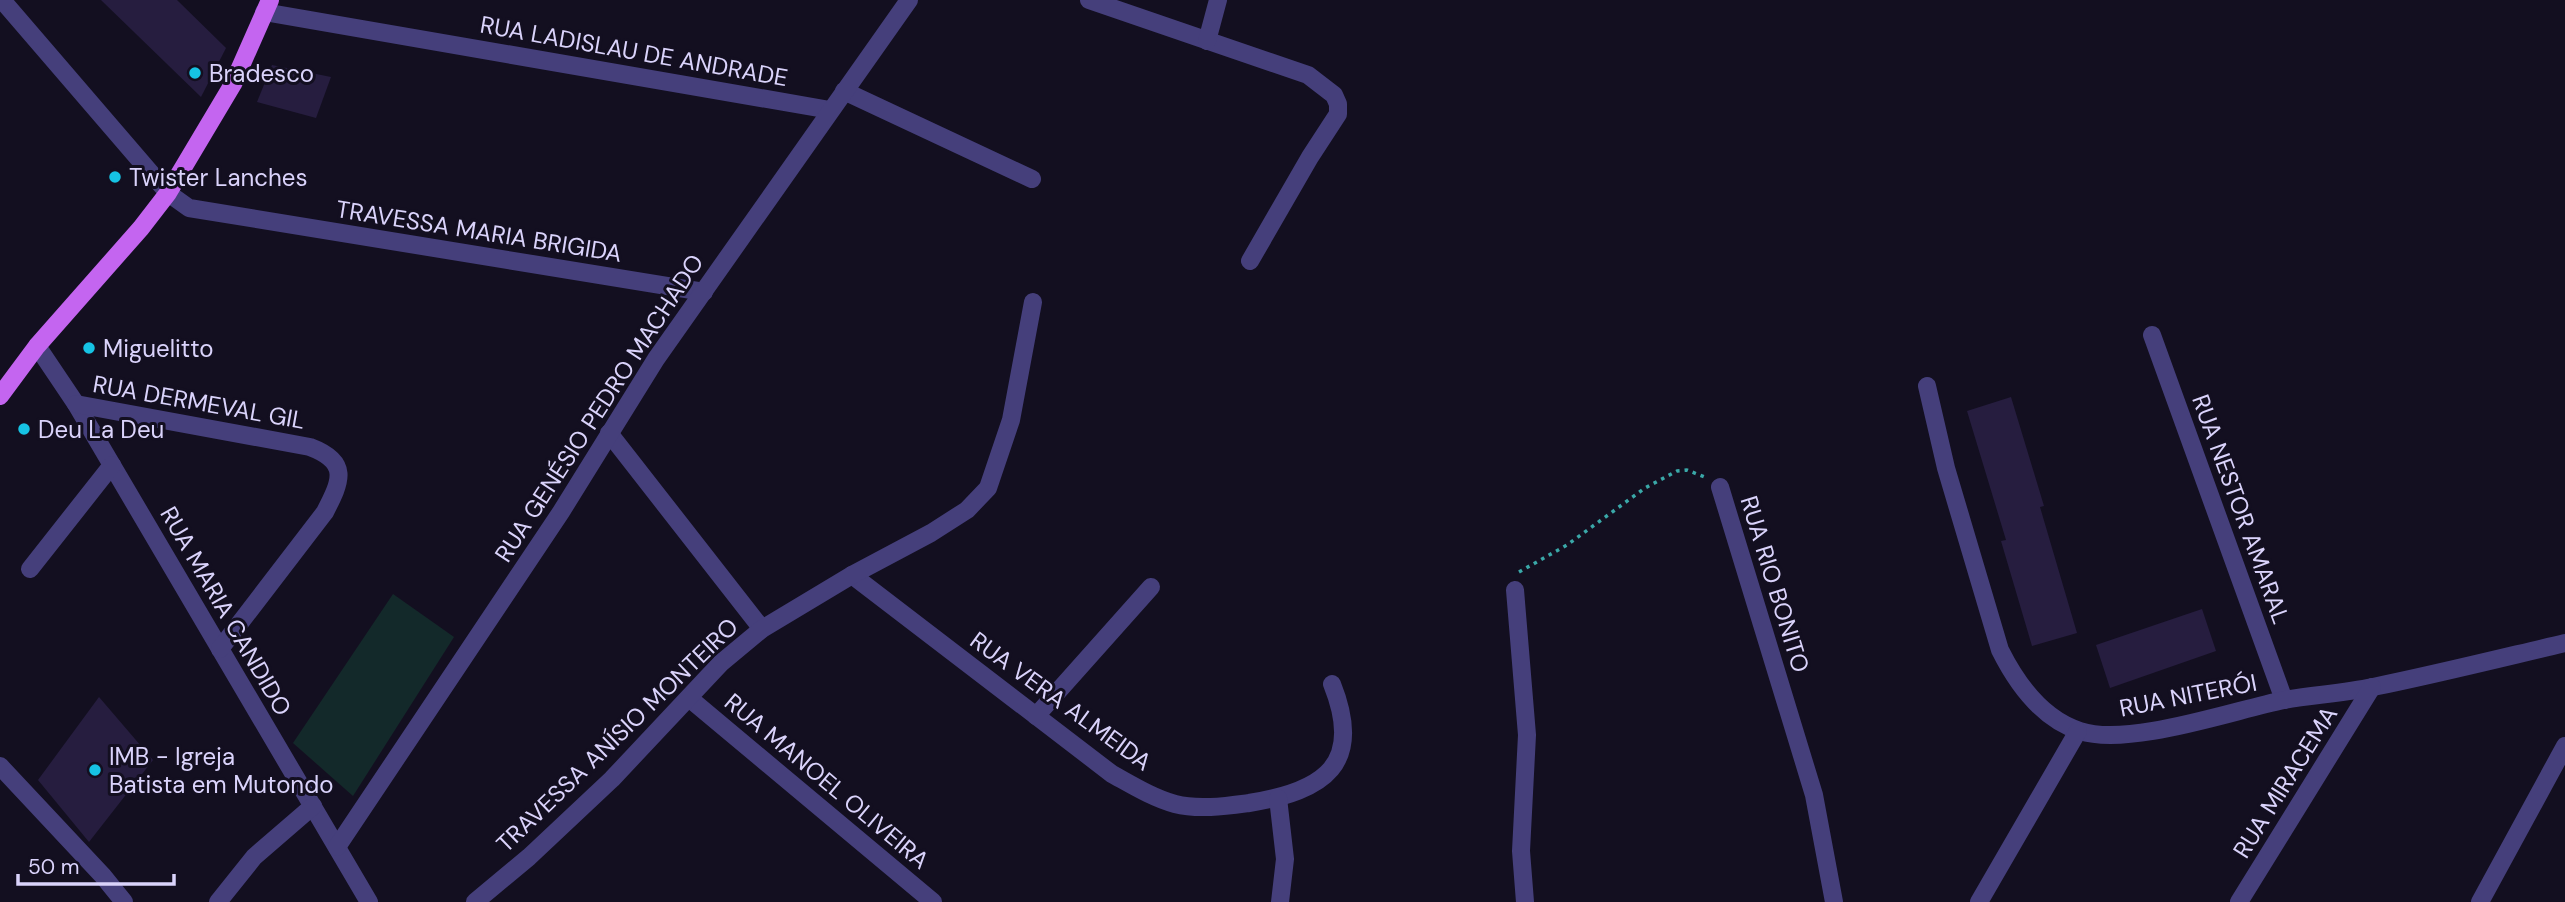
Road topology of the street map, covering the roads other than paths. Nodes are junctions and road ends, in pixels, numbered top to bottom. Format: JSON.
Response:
{"nodes":[{"id":1,"x":2,"y":0,"type":"edge"},
{"id":2,"x":909,"y":0,"type":"edge"},
{"id":3,"x":1089,"y":0,"type":"edge"},
{"id":4,"x":1218,"y":0,"type":"edge"},
{"id":5,"x":267,"y":6,"type":"edge"},
{"id":6,"x":1207,"y":41,"type":"junction"},
{"id":7,"x":844,"y":91,"type":"junction"},
{"id":8,"x":830,"y":110,"type":"junction"},
{"id":9,"x":1032,"y":179,"type":"dead end"},
{"id":10,"x":168,"y":192,"type":"junction"},
{"id":11,"x":1250,"y":261,"type":"dead end"},
{"id":12,"x":704,"y":292,"type":"junction"},
{"id":13,"x":1033,"y":302,"type":"dead end"},
{"id":14,"x":2152,"y":335,"type":"dead end"},
{"id":15,"x":37,"y":346,"type":"junction"},
{"id":16,"x":1927,"y":386,"type":"dead end"},
{"id":17,"x":0,"y":396,"type":"edge"},
{"id":18,"x":76,"y":404,"type":"junction"},
{"id":19,"x":609,"y":433,"type":"junction"},
{"id":20,"x":112,"y":465,"type":"junction"},
{"id":21,"x":1720,"y":487,"type":"road end"},
{"id":22,"x":30,"y":569,"type":"dead end"},
{"id":23,"x":852,"y":575,"type":"junction"},
{"id":24,"x":1151,"y":587,"type":"dead end"},
{"id":25,"x":1515,"y":590,"type":"road end"},
{"id":26,"x":762,"y":628,"type":"junction"},
{"id":27,"x":2565,"y":643,"type":"edge"},
{"id":28,"x":220,"y":649,"type":"junction"},
{"id":29,"x":1332,"y":684,"type":"dead end"},
{"id":30,"x":2372,"y":687,"type":"junction"},
{"id":31,"x":689,"y":698,"type":"junction"},
{"id":32,"x":2284,"y":700,"type":"junction"},
{"id":33,"x":1036,"y":716,"type":"junction"},
{"id":34,"x":2078,"y":731,"type":"junction"},
{"id":35,"x":2565,"y":746,"type":"edge"},
{"id":36,"x":0,"y":766,"type":"edge"},
{"id":37,"x":1278,"y":798,"type":"junction"},
{"id":38,"x":313,"y":806,"type":"junction"},
{"id":39,"x":337,"y":847,"type":"junction"},
{"id":40,"x":124,"y":902,"type":"edge"},
{"id":41,"x":218,"y":902,"type":"edge"},
{"id":42,"x":369,"y":902,"type":"edge"},
{"id":43,"x":475,"y":902,"type":"edge"},
{"id":44,"x":933,"y":902,"type":"edge"},
{"id":45,"x":1280,"y":902,"type":"edge"},
{"id":46,"x":1525,"y":902,"type":"edge"},
{"id":47,"x":1834,"y":902,"type":"edge"},
{"id":48,"x":1979,"y":902,"type":"edge"},
{"id":49,"x":2239,"y":902,"type":"edge"},
{"id":50,"x":2480,"y":902,"type":"edge"}],
"edges":[{"from":1,"to":10,"type":"street","name":"TRAVESSA MARIA BRIGIDA"},
{"from":2,"to":7,"type":"street","name":"RUA GENÉSIO PEDRO MACHADO"},
{"from":3,"to":6,"type":"street"},
{"from":4,"to":6,"type":"street"},
{"from":5,"to":8,"type":"street","name":"RUA LADISLAU DE ANDRADE"},
{"from":5,"to":10,"type":"main road"},
{"from":6,"to":11,"type":"street"},
{"from":7,"to":8,"type":"street","name":"RUA GENÉSIO PEDRO MACHADO"},
{"from":7,"to":9,"type":"street"},
{"from":8,"to":12,"type":"street","name":"RUA GENÉSIO PEDRO MACHADO"},
{"from":10,"to":12,"type":"street","name":"TRAVESSA MARIA BRIGIDA"},
{"from":10,"to":15,"type":"main road"},
{"from":12,"to":19,"type":"street","name":"RUA GENÉSIO PEDRO MACHADO"},
{"from":13,"to":23,"type":"street","name":"TRAVESSA ANÍSIO MONTEIRO"},
{"from":14,"to":32,"type":"street","name":"RUA NESTOR AMARAL"},
{"from":15,"to":17,"type":"main road"},
{"from":15,"to":18,"type":"street","name":"RUA MARIA CANDIDO"},
{"from":16,"to":34,"type":"street","name":"RUA NITERÓI"},
{"from":18,"to":20,"type":"street","name":"RUA MARIA CANDIDO"},
{"from":18,"to":28,"type":"street","name":"RUA DERMEVAL GIL"},
{"from":19,"to":26,"type":"street"},
{"from":19,"to":39,"type":"street","name":"RUA GENÉSIO PEDRO MACHADO"},
{"from":20,"to":22,"type":"street"},
{"from":20,"to":28,"type":"street","name":"RUA MARIA CANDIDO"},
{"from":21,"to":47,"type":"street","name":"RUA RIO BONITO"},
{"from":23,"to":26,"type":"street","name":"TRAVESSA ANÍSIO MONTEIRO"},
{"from":23,"to":33,"type":"street","name":"RUA VERA ALMEIDA"},
{"from":24,"to":33,"type":"street"},
{"from":25,"to":46,"type":"street"},
{"from":26,"to":31,"type":"street","name":"TRAVESSA ANÍSIO MONTEIRO"},
{"from":27,"to":30,"type":"street","name":"RUA NITERÓI"},
{"from":28,"to":38,"type":"street","name":"RUA MARIA CANDIDO"},
{"from":29,"to":37,"type":"street","name":"RUA VERA ALMEIDA"},
{"from":30,"to":32,"type":"street","name":"RUA NITERÓI"},
{"from":30,"to":49,"type":"street","name":"RUA MIRACEMA"},
{"from":31,"to":43,"type":"street","name":"TRAVESSA ANÍSIO MONTEIRO"},
{"from":31,"to":44,"type":"street","name":"RUA MANOEL OLIVEIRA"},
{"from":32,"to":34,"type":"street","name":"RUA NITERÓI"},
{"from":33,"to":37,"type":"street","name":"RUA VERA ALMEIDA"},
{"from":34,"to":48,"type":"street"},
{"from":35,"to":50,"type":"street"},
{"from":36,"to":40,"type":"street"},
{"from":37,"to":45,"type":"street"},
{"from":38,"to":39,"type":"street","name":"RUA MARIA CANDIDO"},
{"from":38,"to":41,"type":"street"},
{"from":39,"to":42,"type":"street","name":"RUA MARIA CANDIDO"}]}
